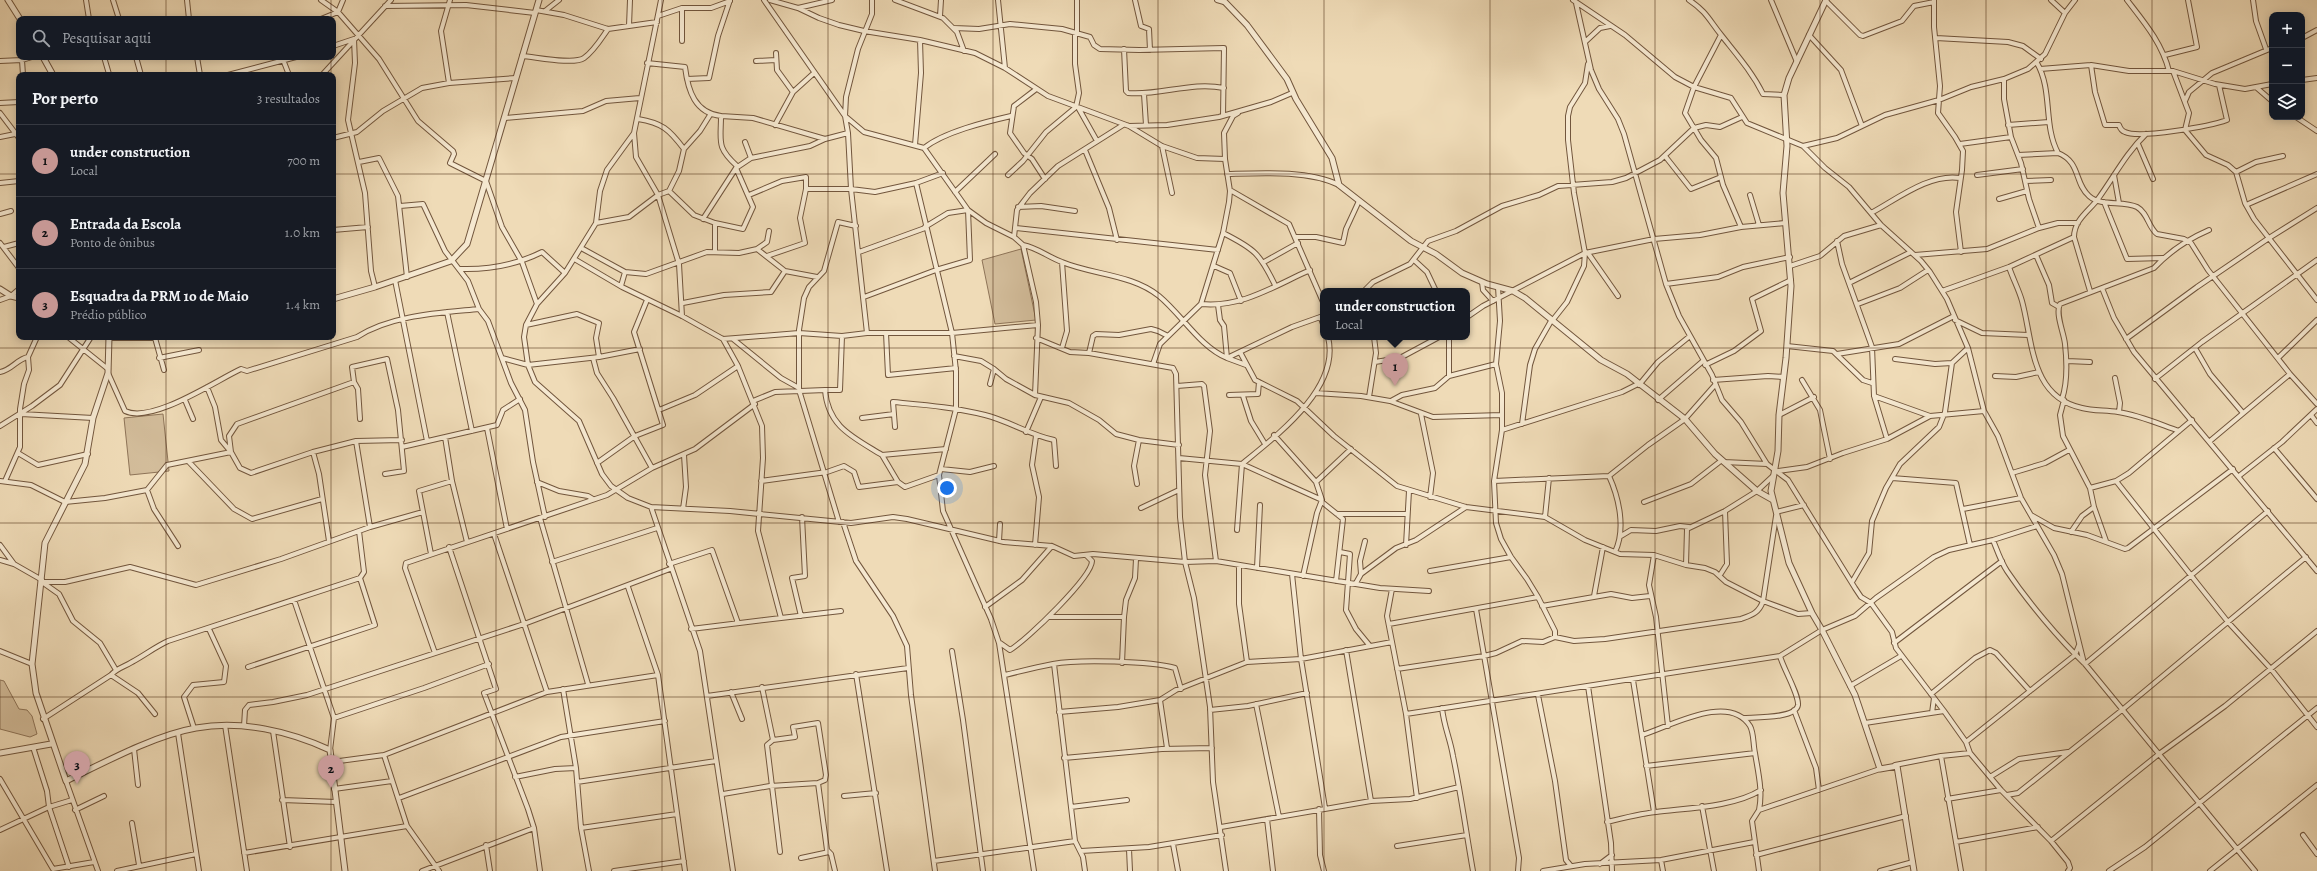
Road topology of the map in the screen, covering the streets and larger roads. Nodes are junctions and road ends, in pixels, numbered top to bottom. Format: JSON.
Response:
{"nodes":[{"id":1,"x":8,"y":0,"type":"edge"},
{"id":2,"x":86,"y":0,"type":"edge"},
{"id":3,"x":113,"y":0,"type":"edge"},
{"id":4,"x":187,"y":0,"type":"edge"},
{"id":5,"x":321,"y":0,"type":"edge"},
{"id":6,"x":343,"y":0,"type":"edge"},
{"id":7,"x":391,"y":0,"type":"edge"},
{"id":8,"x":450,"y":0,"type":"edge"},
{"id":9,"x":539,"y":0,"type":"edge"},
{"id":10,"x":559,"y":0,"type":"edge"},
{"id":11,"x":630,"y":0,"type":"edge"},
{"id":12,"x":661,"y":0,"type":"edge"},
{"id":13,"x":730,"y":0,"type":"edge"},
{"id":14,"x":764,"y":0,"type":"edge"},
{"id":15,"x":770,"y":0,"type":"edge"},
{"id":16,"x":832,"y":0,"type":"edge"},
{"id":17,"x":872,"y":0,"type":"edge"},
{"id":18,"x":895,"y":0,"type":"edge"},
{"id":19,"x":941,"y":0,"type":"edge"},
{"id":20,"x":998,"y":0,"type":"edge"},
{"id":21,"x":1078,"y":0,"type":"edge"},
{"id":22,"x":1135,"y":0,"type":"edge"},
{"id":23,"x":1217,"y":0,"type":"edge"},
{"id":24,"x":1688,"y":0,"type":"edge"},
{"id":25,"x":1771,"y":0,"type":"edge"},
{"id":26,"x":1826,"y":0,"type":"edge"},
{"id":27,"x":2051,"y":0,"type":"edge"},
{"id":28,"x":2075,"y":0,"type":"edge"},
{"id":29,"x":2134,"y":0,"type":"edge"},
{"id":30,"x":2188,"y":0,"type":"edge"},
{"id":31,"x":2253,"y":0,"type":"edge"},
{"id":32,"x":1223,"y":1,"type":"edge"},
{"id":33,"x":1574,"y":1,"type":"edge"},
{"id":34,"x":1934,"y":1,"type":"edge"},
{"id":35,"x":2128,"y":2,"type":"edge"},
{"id":36,"x":448,"y":5,"type":"junction"},
{"id":37,"x":385,"y":6,"type":"junction"},
{"id":38,"x":682,"y":8,"type":"junction"},
{"id":39,"x":798,"y":8,"type":"junction"},
{"id":40,"x":545,"y":11,"type":"junction"},
{"id":41,"x":338,"y":12,"type":"junction"},
{"id":42,"x":535,"y":12,"type":"junction"},
{"id":43,"x":2065,"y":13,"type":"junction"},
{"id":44,"x":18,"y":16,"type":"edge"},
{"id":45,"x":89,"y":16,"type":"edge"},
{"id":46,"x":118,"y":16,"type":"edge"},
{"id":47,"x":189,"y":16,"type":"edge"},
{"id":48,"x":328,"y":16,"type":"edge"},
{"id":49,"x":658,"y":16,"type":"junction"},
{"id":50,"x":940,"y":16,"type":"junction"},
{"id":51,"x":657,"y":22,"type":"junction"},
{"id":52,"x":1001,"y":24,"type":"junction"},
{"id":53,"x":629,"y":26,"type":"junction"},
{"id":54,"x":1610,"y":26,"type":"junction"},
{"id":55,"x":954,"y":28,"type":"junction"},
{"id":56,"x":608,"y":29,"type":"junction"},
{"id":57,"x":2317,"y":30,"type":"edge"},
{"id":58,"x":864,"y":32,"type":"junction"},
{"id":59,"x":1076,"y":33,"type":"junction"},
{"id":60,"x":1809,"y":35,"type":"junction"},
{"id":61,"x":358,"y":36,"type":"junction"},
{"id":62,"x":1721,"y":36,"type":"junction"},
{"id":63,"x":2305,"y":36,"type":"edge"},
{"id":64,"x":1936,"y":38,"type":"junction"},
{"id":65,"x":354,"y":39,"type":"junction"},
{"id":66,"x":920,"y":40,"type":"junction"},
{"id":67,"x":682,"y":41,"type":"dead end"},
{"id":68,"x":1585,"y":42,"type":"junction"},
{"id":69,"x":336,"y":45,"type":"edge"},
{"id":70,"x":2269,"y":48,"type":"edge"},
{"id":71,"x":1124,"y":49,"type":"junction"},
{"id":72,"x":2266,"y":49,"type":"junction"},
{"id":73,"x":1150,"y":50,"type":"junction"},
{"id":74,"x":964,"y":51,"type":"junction"},
{"id":75,"x":776,"y":53,"type":"dead end"},
{"id":76,"x":2165,"y":55,"type":"junction"},
{"id":77,"x":522,"y":56,"type":"junction"},
{"id":78,"x":336,"y":59,"type":"edge"},
{"id":79,"x":2041,"y":59,"type":"junction"},
{"id":80,"x":22,"y":60,"type":"joint"},
{"id":81,"x":45,"y":60,"type":"edge"},
{"id":82,"x":105,"y":60,"type":"edge"},
{"id":83,"x":137,"y":60,"type":"edge"},
{"id":84,"x":198,"y":60,"type":"edge"},
{"id":85,"x":280,"y":60,"type":"edge"},
{"id":86,"x":283,"y":60,"type":"edge"},
{"id":87,"x":335,"y":60,"type":"edge"},
{"id":88,"x":776,"y":60,"type":"junction"},
{"id":89,"x":0,"y":61,"type":"edge"},
{"id":90,"x":756,"y":61,"type":"dead end"},
{"id":91,"x":1589,"y":61,"type":"junction"},
{"id":92,"x":1797,"y":62,"type":"junction"},
{"id":93,"x":647,"y":63,"type":"junction"},
{"id":94,"x":2037,"y":63,"type":"junction"},
{"id":95,"x":2091,"y":65,"type":"junction"},
{"id":96,"x":1005,"y":68,"type":"junction"},
{"id":97,"x":2040,"y":69,"type":"junction"},
{"id":98,"x":2171,"y":71,"type":"junction"},
{"id":99,"x":23,"y":72,"type":"edge"},
{"id":100,"x":51,"y":72,"type":"edge"},
{"id":101,"x":108,"y":72,"type":"edge"},
{"id":102,"x":140,"y":72,"type":"edge"},
{"id":103,"x":200,"y":72,"type":"edge"},
{"id":104,"x":238,"y":72,"type":"edge"},
{"id":105,"x":289,"y":72,"type":"edge"},
{"id":106,"x":325,"y":72,"type":"edge"},
{"id":107,"x":814,"y":73,"type":"junction"},
{"id":108,"x":516,"y":78,"type":"junction"},
{"id":109,"x":2317,"y":78,"type":"edge"},
{"id":110,"x":687,"y":79,"type":"junction"},
{"id":111,"x":2004,"y":79,"type":"junction"},
{"id":112,"x":2305,"y":80,"type":"edge"},
{"id":113,"x":2202,"y":81,"type":"junction"},
{"id":114,"x":449,"y":83,"type":"junction"},
{"id":115,"x":2219,"y":85,"type":"junction"},
{"id":116,"x":2269,"y":85,"type":"edge"},
{"id":117,"x":1694,"y":87,"type":"junction"},
{"id":118,"x":1224,"y":88,"type":"junction"},
{"id":119,"x":2257,"y":88,"type":"junction"},
{"id":120,"x":1035,"y":90,"type":"junction"},
{"id":121,"x":793,"y":92,"type":"junction"},
{"id":122,"x":1292,"y":92,"type":"junction"},
{"id":123,"x":1144,"y":94,"type":"junction"},
{"id":124,"x":1784,"y":95,"type":"junction"},
{"id":125,"x":402,"y":98,"type":"junction"},
{"id":126,"x":640,"y":98,"type":"junction"},
{"id":127,"x":2269,"y":98,"type":"edge"},
{"id":128,"x":1938,"y":100,"type":"junction"},
{"id":129,"x":2184,"y":101,"type":"junction"},
{"id":130,"x":16,"y":102,"type":"edge"},
{"id":131,"x":0,"y":103,"type":"edge"},
{"id":132,"x":1078,"y":108,"type":"junction"},
{"id":133,"x":1241,"y":111,"type":"junction"},
{"id":134,"x":0,"y":113,"type":"edge"},
{"id":135,"x":710,"y":115,"type":"junction"},
{"id":136,"x":721,"y":116,"type":"junction"},
{"id":137,"x":845,"y":116,"type":"junction"},
{"id":138,"x":1011,"y":116,"type":"junction"},
{"id":139,"x":1223,"y":116,"type":"junction"},
{"id":140,"x":1742,"y":117,"type":"junction"},
{"id":141,"x":505,"y":118,"type":"junction"},
{"id":142,"x":638,"y":119,"type":"junction"},
{"id":143,"x":2300,"y":120,"type":"edge"},
{"id":144,"x":2049,"y":122,"type":"junction"},
{"id":145,"x":1146,"y":124,"type":"junction"},
{"id":146,"x":775,"y":125,"type":"junction"},
{"id":147,"x":1124,"y":125,"type":"junction"},
{"id":148,"x":2008,"y":125,"type":"junction"},
{"id":149,"x":1129,"y":126,"type":"junction"},
{"id":150,"x":1862,"y":126,"type":"junction"},
{"id":151,"x":1694,"y":128,"type":"junction"},
{"id":152,"x":2185,"y":130,"type":"junction"},
{"id":153,"x":2317,"y":132,"type":"edge"},
{"id":154,"x":351,"y":133,"type":"junction"},
{"id":155,"x":634,"y":133,"type":"junction"},
{"id":156,"x":848,"y":133,"type":"junction"},
{"id":157,"x":15,"y":134,"type":"joint"},
{"id":158,"x":2146,"y":134,"type":"junction"},
{"id":159,"x":336,"y":137,"type":"edge"},
{"id":160,"x":2011,"y":137,"type":"junction"},
{"id":161,"x":0,"y":138,"type":"edge"},
{"id":162,"x":1787,"y":138,"type":"junction"},
{"id":163,"x":825,"y":139,"type":"junction"},
{"id":164,"x":1097,"y":141,"type":"junction"},
{"id":165,"x":745,"y":142,"type":"dead end"},
{"id":166,"x":1960,"y":144,"type":"junction"},
{"id":167,"x":2138,"y":144,"type":"junction"},
{"id":168,"x":915,"y":145,"type":"junction"},
{"id":169,"x":1162,"y":146,"type":"junction"},
{"id":170,"x":1803,"y":146,"type":"junction"},
{"id":171,"x":924,"y":148,"type":"junction"},
{"id":172,"x":684,"y":149,"type":"junction"},
{"id":173,"x":1085,"y":150,"type":"junction"},
{"id":174,"x":2058,"y":153,"type":"junction"},
{"id":175,"x":995,"y":154,"type":"dead end"},
{"id":176,"x":1028,"y":155,"type":"junction"},
{"id":177,"x":2018,"y":155,"type":"junction"},
{"id":178,"x":1665,"y":156,"type":"junction"},
{"id":179,"x":2282,"y":156,"type":"dead end"},
{"id":180,"x":751,"y":158,"type":"junction"},
{"id":181,"x":1225,"y":159,"type":"junction"},
{"id":182,"x":359,"y":162,"type":"junction"},
{"id":183,"x":736,"y":167,"type":"junction"},
{"id":184,"x":2023,"y":169,"type":"junction"},
{"id":185,"x":2236,"y":172,"type":"junction"},
{"id":186,"x":943,"y":173,"type":"junction"},
{"id":187,"x":1227,"y":174,"type":"junction"},
{"id":188,"x":1637,"y":174,"type":"junction"},
{"id":189,"x":2317,"y":174,"type":"edge"},
{"id":190,"x":1008,"y":175,"type":"dead end"},
{"id":191,"x":1977,"y":175,"type":"dead end"},
{"id":192,"x":2114,"y":175,"type":"junction"},
{"id":193,"x":1721,"y":177,"type":"junction"},
{"id":194,"x":1960,"y":178,"type":"junction"},
{"id":195,"x":1045,"y":179,"type":"junction"},
{"id":196,"x":2153,"y":179,"type":"dead end"},
{"id":197,"x":2052,"y":180,"type":"dead end"},
{"id":198,"x":16,"y":181,"type":"edge"},
{"id":199,"x":486,"y":181,"type":"junction"},
{"id":200,"x":2025,"y":181,"type":"junction"},
{"id":201,"x":0,"y":183,"type":"edge"},
{"id":202,"x":916,"y":183,"type":"junction"},
{"id":203,"x":1339,"y":185,"type":"junction"},
{"id":204,"x":1573,"y":186,"type":"junction"},
{"id":205,"x":806,"y":189,"type":"junction"},
{"id":206,"x":851,"y":189,"type":"junction"},
{"id":207,"x":1230,"y":190,"type":"junction"},
{"id":208,"x":669,"y":191,"type":"junction"},
{"id":209,"x":2027,"y":191,"type":"junction"},
{"id":210,"x":955,"y":192,"type":"junction"},
{"id":211,"x":1172,"y":193,"type":"dead end"},
{"id":212,"x":658,"y":195,"type":"junction"},
{"id":213,"x":749,"y":195,"type":"junction"},
{"id":214,"x":1750,"y":195,"type":"dead end"},
{"id":215,"x":1999,"y":198,"type":"dead end"},
{"id":216,"x":2098,"y":200,"type":"junction"},
{"id":217,"x":1359,"y":201,"type":"junction"},
{"id":218,"x":2104,"y":202,"type":"junction"},
{"id":219,"x":2119,"y":203,"type":"junction"},
{"id":220,"x":2246,"y":205,"type":"junction"},
{"id":221,"x":400,"y":206,"type":"junction"},
{"id":222,"x":1018,"y":207,"type":"junction"},
{"id":223,"x":2317,"y":208,"type":"edge"},
{"id":224,"x":968,"y":210,"type":"junction"},
{"id":225,"x":11,"y":211,"type":"dead end"},
{"id":226,"x":1075,"y":211,"type":"dead end"},
{"id":227,"x":1871,"y":213,"type":"junction"},
{"id":228,"x":0,"y":214,"type":"edge"},
{"id":229,"x":703,"y":219,"type":"junction"},
{"id":230,"x":596,"y":223,"type":"junction"},
{"id":231,"x":715,"y":223,"type":"junction"},
{"id":232,"x":1786,"y":223,"type":"junction"},
{"id":233,"x":2078,"y":223,"type":"junction"},
{"id":234,"x":1759,"y":225,"type":"junction"},
{"id":235,"x":1881,"y":225,"type":"junction"},
{"id":236,"x":856,"y":226,"type":"junction"},
{"id":237,"x":368,"y":227,"type":"junction"},
{"id":238,"x":925,"y":227,"type":"junction"},
{"id":239,"x":1741,"y":227,"type":"junction"},
{"id":240,"x":1016,"y":228,"type":"junction"},
{"id":241,"x":2039,"y":228,"type":"junction"},
{"id":242,"x":336,"y":230,"type":"edge"},
{"id":243,"x":2209,"y":230,"type":"dead end"},
{"id":244,"x":769,"y":232,"type":"dead end"},
{"id":245,"x":1223,"y":233,"type":"junction"},
{"id":246,"x":2074,"y":236,"type":"junction"},
{"id":247,"x":1014,"y":237,"type":"junction"},
{"id":248,"x":1296,"y":237,"type":"junction"},
{"id":249,"x":2269,"y":238,"type":"junction"},
{"id":250,"x":1654,"y":239,"type":"junction"},
{"id":251,"x":1118,"y":240,"type":"junction"},
{"id":252,"x":2188,"y":240,"type":"junction"},
{"id":253,"x":1837,"y":241,"type":"junction"},
{"id":254,"x":0,"y":243,"type":"edge"},
{"id":255,"x":1298,"y":243,"type":"junction"},
{"id":256,"x":16,"y":244,"type":"edge"},
{"id":257,"x":1023,"y":245,"type":"junction"},
{"id":258,"x":4,"y":247,"type":"junction"},
{"id":259,"x":1422,"y":247,"type":"junction"},
{"id":260,"x":583,"y":249,"type":"dead end"},
{"id":261,"x":757,"y":249,"type":"junction"},
{"id":262,"x":1218,"y":250,"type":"junction"},
{"id":263,"x":715,"y":251,"type":"junction"},
{"id":264,"x":859,"y":252,"type":"junction"},
{"id":265,"x":1961,"y":252,"type":"junction"},
{"id":266,"x":1586,"y":253,"type":"junction"},
{"id":267,"x":1913,"y":254,"type":"junction"},
{"id":268,"x":1931,"y":254,"type":"junction"},
{"id":269,"x":2036,"y":255,"type":"junction"},
{"id":270,"x":767,"y":256,"type":"junction"},
{"id":271,"x":1790,"y":258,"type":"junction"},
{"id":272,"x":2164,"y":258,"type":"junction"},
{"id":273,"x":576,"y":260,"type":"dead end"},
{"id":274,"x":1414,"y":260,"type":"junction"},
{"id":275,"x":2317,"y":260,"type":"edge"},
{"id":276,"x":451,"y":261,"type":"junction"},
{"id":277,"x":522,"y":262,"type":"junction"},
{"id":278,"x":1062,"y":262,"type":"junction"},
{"id":279,"x":1264,"y":262,"type":"junction"},
{"id":280,"x":16,"y":264,"type":"edge"},
{"id":281,"x":679,"y":264,"type":"junction"},
{"id":282,"x":1923,"y":264,"type":"junction"},
{"id":283,"x":1214,"y":266,"type":"junction"},
{"id":284,"x":1790,"y":266,"type":"junction"},
{"id":285,"x":2009,"y":267,"type":"junction"},
{"id":286,"x":460,"y":269,"type":"junction"},
{"id":287,"x":936,"y":270,"type":"junction"},
{"id":288,"x":1310,"y":270,"type":"junction"},
{"id":289,"x":1928,"y":270,"type":"junction"},
{"id":290,"x":785,"y":271,"type":"junction"},
{"id":291,"x":625,"y":272,"type":"junction"},
{"id":292,"x":564,"y":273,"type":"junction"},
{"id":293,"x":2297,"y":275,"type":"junction"},
{"id":294,"x":2215,"y":276,"type":"junction"},
{"id":295,"x":407,"y":277,"type":"junction"},
{"id":296,"x":817,"y":277,"type":"junction"},
{"id":297,"x":395,"y":280,"type":"junction"},
{"id":298,"x":1791,"y":280,"type":"junction"},
{"id":299,"x":1482,"y":282,"type":"junction"},
{"id":300,"x":1849,"y":283,"type":"junction"},
{"id":301,"x":1666,"y":284,"type":"junction"},
{"id":302,"x":1275,"y":285,"type":"junction"},
{"id":303,"x":621,"y":286,"type":"junction"},
{"id":304,"x":375,"y":287,"type":"junction"},
{"id":305,"x":1498,"y":287,"type":"junction"},
{"id":306,"x":1367,"y":288,"type":"edge"},
{"id":307,"x":1435,"y":288,"type":"edge"},
{"id":308,"x":2102,"y":288,"type":"junction"},
{"id":309,"x":0,"y":289,"type":"edge"},
{"id":310,"x":1513,"y":291,"type":"junction"},
{"id":311,"x":1942,"y":291,"type":"junction"},
{"id":312,"x":2090,"y":291,"type":"junction"},
{"id":313,"x":16,"y":292,"type":"edge"},
{"id":314,"x":1320,"y":295,"type":"edge"},
{"id":315,"x":11,"y":296,"type":"junction"},
{"id":316,"x":1618,"y":296,"type":"dead end"},
{"id":317,"x":16,"y":297,"type":"edge"},
{"id":318,"x":864,"y":297,"type":"junction"},
{"id":319,"x":336,"y":298,"type":"edge"},
{"id":320,"x":1498,"y":298,"type":"junction"},
{"id":321,"x":0,"y":300,"type":"edge"},
{"id":322,"x":647,"y":300,"type":"junction"},
{"id":323,"x":2317,"y":300,"type":"edge"},
{"id":324,"x":1241,"y":301,"type":"junction"},
{"id":325,"x":1494,"y":301,"type":"junction"},
{"id":326,"x":536,"y":304,"type":"junction"},
{"id":327,"x":682,"y":304,"type":"junction"},
{"id":328,"x":1201,"y":304,"type":"junction"},
{"id":329,"x":1858,"y":304,"type":"junction"},
{"id":330,"x":1218,"y":305,"type":"junction"},
{"id":331,"x":2059,"y":307,"type":"junction"},
{"id":332,"x":479,"y":309,"type":"junction"},
{"id":333,"x":447,"y":312,"type":"junction"},
{"id":334,"x":2242,"y":314,"type":"junction"},
{"id":335,"x":1470,"y":315,"type":"edge"},
{"id":336,"x":682,"y":316,"type":"junction"},
{"id":337,"x":1320,"y":318,"type":"edge"},
{"id":338,"x":1954,"y":318,"type":"junction"},
{"id":339,"x":403,"y":320,"type":"junction"},
{"id":340,"x":2317,"y":320,"type":"edge"},
{"id":341,"x":1186,"y":321,"type":"junction"},
{"id":342,"x":1552,"y":321,"type":"junction"},
{"id":343,"x":526,"y":325,"type":"junction"},
{"id":344,"x":1038,"y":325,"type":"junction"},
{"id":345,"x":799,"y":332,"type":"junction"},
{"id":346,"x":867,"y":333,"type":"junction"},
{"id":347,"x":886,"y":333,"type":"junction"},
{"id":348,"x":952,"y":333,"type":"junction"},
{"id":349,"x":2028,"y":335,"type":"junction"},
{"id":350,"x":842,"y":336,"type":"junction"},
{"id":351,"x":1168,"y":336,"type":"junction"},
{"id":352,"x":1690,"y":336,"type":"junction"},
{"id":353,"x":1036,"y":338,"type":"junction"},
{"id":354,"x":723,"y":339,"type":"junction"},
{"id":355,"x":733,"y":339,"type":"junction"},
{"id":356,"x":2126,"y":339,"type":"junction"},
{"id":357,"x":36,"y":340,"type":"edge"},
{"id":358,"x":72,"y":340,"type":"edge"},
{"id":359,"x":89,"y":340,"type":"edge"},
{"id":360,"x":109,"y":340,"type":"edge"},
{"id":361,"x":155,"y":340,"type":"edge"},
{"id":362,"x":1328,"y":340,"type":"edge"},
{"id":363,"x":1375,"y":340,"type":"edge"},
{"id":364,"x":1434,"y":340,"type":"edge"},
{"id":365,"x":1448,"y":340,"type":"edge"},
{"id":366,"x":1787,"y":346,"type":"junction"},
{"id":367,"x":1872,"y":347,"type":"junction"},
{"id":368,"x":1062,"y":348,"type":"junction"},
{"id":369,"x":1968,"y":348,"type":"junction"},
{"id":370,"x":2195,"y":348,"type":"junction"},
{"id":371,"x":83,"y":349,"type":"junction"},
{"id":372,"x":640,"y":349,"type":"junction"},
{"id":373,"x":199,"y":350,"type":"dead end"},
{"id":374,"x":1240,"y":352,"type":"junction"},
{"id":375,"x":1088,"y":353,"type":"junction"},
{"id":376,"x":1837,"y":354,"type":"junction"},
{"id":377,"x":954,"y":356,"type":"junction"},
{"id":378,"x":28,"y":357,"type":"junction"},
{"id":379,"x":599,"y":357,"type":"junction"},
{"id":380,"x":159,"y":358,"type":"junction"},
{"id":381,"x":502,"y":358,"type":"junction"},
{"id":382,"x":593,"y":358,"type":"junction"},
{"id":383,"x":1227,"y":358,"type":"junction"},
{"id":384,"x":2278,"y":358,"type":"junction"},
{"id":385,"x":1895,"y":359,"type":"dead end"},
{"id":386,"x":2067,"y":361,"type":"junction"},
{"id":387,"x":1375,"y":362,"type":"junction"},
{"id":388,"x":2090,"y":362,"type":"dead end"},
{"id":389,"x":1704,"y":363,"type":"junction"},
{"id":390,"x":1952,"y":363,"type":"junction"},
{"id":391,"x":528,"y":364,"type":"junction"},
{"id":392,"x":1153,"y":364,"type":"junction"},
{"id":393,"x":1496,"y":364,"type":"junction"},
{"id":394,"x":1246,"y":365,"type":"junction"},
{"id":395,"x":738,"y":366,"type":"junction"},
{"id":396,"x":956,"y":368,"type":"junction"},
{"id":397,"x":994,"y":369,"type":"junction"},
{"id":398,"x":164,"y":370,"type":"dead end"},
{"id":399,"x":108,"y":371,"type":"junction"},
{"id":400,"x":0,"y":372,"type":"edge"},
{"id":401,"x":2039,"y":372,"type":"junction"},
{"id":402,"x":2290,"y":374,"type":"junction"},
{"id":403,"x":1449,"y":376,"type":"junction"},
{"id":404,"x":1995,"y":376,"type":"dead end"},
{"id":405,"x":1784,"y":377,"type":"junction"},
{"id":406,"x":2115,"y":378,"type":"dead end"},
{"id":407,"x":2155,"y":379,"type":"junction"},
{"id":408,"x":1713,"y":380,"type":"junction"},
{"id":409,"x":1802,"y":380,"type":"dead end"},
{"id":410,"x":354,"y":382,"type":"junction"},
{"id":411,"x":1259,"y":382,"type":"junction"},
{"id":412,"x":1872,"y":383,"type":"junction"},
{"id":413,"x":990,"y":384,"type":"dead end"},
{"id":414,"x":1638,"y":385,"type":"junction"},
{"id":415,"x":1715,"y":385,"type":"junction"},
{"id":416,"x":1177,"y":386,"type":"junction"},
{"id":417,"x":207,"y":387,"type":"junction"},
{"id":418,"x":799,"y":389,"type":"junction"},
{"id":419,"x":825,"y":390,"type":"junction"},
{"id":420,"x":1316,"y":393,"type":"junction"},
{"id":421,"x":1035,"y":395,"type":"junction"},
{"id":422,"x":1229,"y":395,"type":"dead end"},
{"id":423,"x":1243,"y":396,"type":"junction"},
{"id":424,"x":1874,"y":396,"type":"junction"},
{"id":425,"x":1041,"y":397,"type":"junction"},
{"id":426,"x":1369,"y":397,"type":"junction"},
{"id":427,"x":1814,"y":397,"type":"junction"},
{"id":428,"x":520,"y":399,"type":"junction"},
{"id":429,"x":185,"y":400,"type":"junction"},
{"id":430,"x":1658,"y":400,"type":"junction"},
{"id":431,"x":2063,"y":400,"type":"junction"},
{"id":432,"x":1390,"y":401,"type":"junction"},
{"id":433,"x":754,"y":403,"type":"junction"},
{"id":434,"x":2317,"y":404,"type":"edge"},
{"id":435,"x":1305,"y":407,"type":"junction"},
{"id":436,"x":956,"y":409,"type":"junction"},
{"id":437,"x":2317,"y":409,"type":"edge"},
{"id":438,"x":659,"y":410,"type":"junction"},
{"id":439,"x":1984,"y":411,"type":"junction"},
{"id":440,"x":2119,"y":412,"type":"junction"},
{"id":441,"x":2243,"y":413,"type":"junction"},
{"id":442,"x":20,"y":414,"type":"junction"},
{"id":443,"x":894,"y":414,"type":"junction"},
{"id":444,"x":1421,"y":414,"type":"junction"},
{"id":445,"x":1502,"y":415,"type":"junction"},
{"id":446,"x":1779,"y":415,"type":"junction"},
{"id":447,"x":1944,"y":415,"type":"junction"},
{"id":448,"x":2311,"y":415,"type":"junction"},
{"id":449,"x":1930,"y":416,"type":"junction"},
{"id":450,"x":93,"y":418,"type":"junction"},
{"id":451,"x":862,"y":418,"type":"dead end"},
{"id":452,"x":193,"y":419,"type":"dead end"},
{"id":453,"x":360,"y":419,"type":"dead end"},
{"id":454,"x":1685,"y":420,"type":"junction"},
{"id":455,"x":2192,"y":420,"type":"junction"},
{"id":456,"x":2317,"y":423,"type":"edge"},
{"id":457,"x":1522,"y":424,"type":"junction"},
{"id":458,"x":0,"y":426,"type":"edge"},
{"id":459,"x":895,"y":427,"type":"dead end"},
{"id":460,"x":487,"y":428,"type":"junction"},
{"id":461,"x":1502,"y":430,"type":"junction"},
{"id":462,"x":472,"y":431,"type":"junction"},
{"id":463,"x":2179,"y":431,"type":"junction"},
{"id":464,"x":1026,"y":432,"type":"junction"},
{"id":465,"x":1274,"y":435,"type":"junction"},
{"id":466,"x":445,"y":436,"type":"junction"},
{"id":467,"x":635,"y":436,"type":"junction"},
{"id":468,"x":1036,"y":436,"type":"junction"},
{"id":469,"x":1887,"y":439,"type":"junction"},
{"id":470,"x":402,"y":440,"type":"junction"},
{"id":471,"x":427,"y":440,"type":"junction"},
{"id":472,"x":1139,"y":440,"type":"junction"},
{"id":473,"x":356,"y":441,"type":"junction"},
{"id":474,"x":2210,"y":441,"type":"junction"},
{"id":475,"x":1265,"y":444,"type":"junction"},
{"id":476,"x":1179,"y":445,"type":"junction"},
{"id":477,"x":402,"y":447,"type":"junction"},
{"id":478,"x":2274,"y":448,"type":"junction"},
{"id":479,"x":946,"y":449,"type":"junction"},
{"id":480,"x":1351,"y":449,"type":"junction"},
{"id":481,"x":2069,"y":450,"type":"junction"},
{"id":482,"x":231,"y":452,"type":"junction"},
{"id":483,"x":313,"y":452,"type":"junction"},
{"id":484,"x":18,"y":453,"type":"junction"},
{"id":485,"x":88,"y":454,"type":"junction"},
{"id":486,"x":684,"y":455,"type":"junction"},
{"id":487,"x":882,"y":456,"type":"junction"},
{"id":488,"x":1179,"y":458,"type":"junction"},
{"id":489,"x":1830,"y":459,"type":"junction"},
{"id":490,"x":1723,"y":461,"type":"junction"},
{"id":491,"x":189,"y":462,"type":"junction"},
{"id":492,"x":1205,"y":462,"type":"junction"},
{"id":493,"x":597,"y":463,"type":"junction"},
{"id":494,"x":1242,"y":464,"type":"junction"},
{"id":495,"x":1767,"y":464,"type":"junction"},
{"id":496,"x":994,"y":466,"type":"dead end"},
{"id":497,"x":1056,"y":466,"type":"dead end"},
{"id":498,"x":652,"y":468,"type":"junction"},
{"id":499,"x":941,"y":469,"type":"junction"},
{"id":500,"x":2232,"y":469,"type":"junction"},
{"id":501,"x":1776,"y":470,"type":"junction"},
{"id":502,"x":824,"y":472,"type":"junction"},
{"id":503,"x":2012,"y":473,"type":"junction"},
{"id":504,"x":385,"y":474,"type":"dead end"},
{"id":505,"x":939,"y":476,"type":"junction"},
{"id":506,"x":1609,"y":476,"type":"junction"},
{"id":507,"x":1772,"y":476,"type":"junction"},
{"id":508,"x":2239,"y":476,"type":"junction"},
{"id":509,"x":1548,"y":478,"type":"junction"},
{"id":510,"x":1892,"y":478,"type":"junction"},
{"id":511,"x":452,"y":480,"type":"junction"},
{"id":512,"x":2,"y":481,"type":"edge"},
{"id":513,"x":761,"y":481,"type":"junction"},
{"id":514,"x":1494,"y":481,"type":"junction"},
{"id":515,"x":2116,"y":481,"type":"junction"},
{"id":516,"x":537,"y":482,"type":"junction"},
{"id":517,"x":898,"y":482,"type":"junction"},
{"id":518,"x":1316,"y":482,"type":"junction"},
{"id":519,"x":1137,"y":484,"type":"dead end"},
{"id":520,"x":2090,"y":488,"type":"junction"},
{"id":521,"x":614,"y":489,"type":"junction"},
{"id":522,"x":147,"y":490,"type":"junction"},
{"id":523,"x":1179,"y":490,"type":"junction"},
{"id":524,"x":1409,"y":491,"type":"junction"},
{"id":525,"x":1757,"y":491,"type":"junction"},
{"id":526,"x":1430,"y":497,"type":"junction"},
{"id":527,"x":2020,"y":498,"type":"junction"},
{"id":528,"x":322,"y":499,"type":"junction"},
{"id":529,"x":592,"y":499,"type":"junction"},
{"id":530,"x":2317,"y":499,"type":"edge"},
{"id":531,"x":1773,"y":500,"type":"junction"},
{"id":532,"x":1322,"y":501,"type":"junction"},
{"id":533,"x":65,"y":502,"type":"junction"},
{"id":534,"x":1644,"y":502,"type":"dead end"},
{"id":535,"x":1260,"y":505,"type":"dead end"},
{"id":536,"x":1804,"y":505,"type":"junction"},
{"id":537,"x":651,"y":506,"type":"junction"},
{"id":538,"x":1466,"y":507,"type":"junction"},
{"id":539,"x":2094,"y":507,"type":"junction"},
{"id":540,"x":1141,"y":508,"type":"dead end"},
{"id":541,"x":683,"y":509,"type":"junction"},
{"id":542,"x":1963,"y":509,"type":"junction"},
{"id":543,"x":1725,"y":511,"type":"junction"},
{"id":544,"x":2268,"y":511,"type":"junction"},
{"id":545,"x":422,"y":512,"type":"junction"},
{"id":546,"x":1496,"y":512,"type":"junction"},
{"id":547,"x":1776,"y":513,"type":"junction"},
{"id":548,"x":1337,"y":514,"type":"junction"},
{"id":549,"x":1406,"y":514,"type":"junction"},
{"id":550,"x":758,"y":515,"type":"junction"},
{"id":551,"x":2029,"y":515,"type":"junction"},
{"id":552,"x":542,"y":517,"type":"junction"},
{"id":553,"x":802,"y":517,"type":"junction"},
{"id":554,"x":1545,"y":517,"type":"junction"},
{"id":555,"x":841,"y":522,"type":"junction"},
{"id":556,"x":1000,"y":524,"type":"dead end"},
{"id":557,"x":2043,"y":524,"type":"junction"},
{"id":558,"x":370,"y":527,"type":"junction"},
{"id":559,"x":1689,"y":527,"type":"junction"},
{"id":560,"x":2038,"y":527,"type":"junction"},
{"id":561,"x":657,"y":528,"type":"junction"},
{"id":562,"x":949,"y":528,"type":"junction"},
{"id":563,"x":2154,"y":528,"type":"junction"},
{"id":564,"x":507,"y":529,"type":"junction"},
{"id":565,"x":1237,"y":530,"type":"dead end"},
{"id":566,"x":359,"y":531,"type":"junction"},
{"id":567,"x":2072,"y":532,"type":"junction"},
{"id":568,"x":494,"y":534,"type":"junction"},
{"id":569,"x":1621,"y":536,"type":"junction"},
{"id":570,"x":1993,"y":540,"type":"junction"},
{"id":571,"x":329,"y":541,"type":"junction"},
{"id":572,"x":999,"y":541,"type":"junction"},
{"id":573,"x":1365,"y":541,"type":"dead end"},
{"id":574,"x":2106,"y":541,"type":"junction"},
{"id":575,"x":467,"y":542,"type":"junction"},
{"id":576,"x":0,"y":545,"type":"edge"},
{"id":577,"x":1035,"y":545,"type":"junction"},
{"id":578,"x":1406,"y":545,"type":"junction"},
{"id":579,"x":1970,"y":545,"type":"junction"},
{"id":580,"x":178,"y":546,"type":"dead end"},
{"id":581,"x":1052,"y":546,"type":"junction"},
{"id":582,"x":449,"y":547,"type":"junction"},
{"id":583,"x":1603,"y":547,"type":"junction"},
{"id":584,"x":1340,"y":552,"type":"junction"},
{"id":585,"x":1615,"y":552,"type":"junction"},
{"id":586,"x":431,"y":554,"type":"junction"},
{"id":587,"x":1086,"y":555,"type":"junction"},
{"id":588,"x":1654,"y":555,"type":"junction"},
{"id":589,"x":1511,"y":557,"type":"junction"},
{"id":590,"x":2306,"y":557,"type":"junction"},
{"id":591,"x":1136,"y":559,"type":"junction"},
{"id":592,"x":0,"y":560,"type":"edge"},
{"id":593,"x":2002,"y":561,"type":"junction"},
{"id":594,"x":552,"y":562,"type":"junction"},
{"id":595,"x":1185,"y":562,"type":"junction"},
{"id":596,"x":1216,"y":562,"type":"junction"},
{"id":597,"x":14,"y":564,"type":"junction"},
{"id":598,"x":669,"y":564,"type":"junction"},
{"id":599,"x":1686,"y":565,"type":"junction"},
{"id":600,"x":1239,"y":566,"type":"junction"},
{"id":601,"x":1257,"y":568,"type":"junction"},
{"id":602,"x":670,"y":569,"type":"junction"},
{"id":603,"x":1430,"y":571,"type":"dead end"},
{"id":604,"x":2317,"y":571,"type":"edge"},
{"id":605,"x":1292,"y":574,"type":"junction"},
{"id":606,"x":1361,"y":574,"type":"junction"},
{"id":607,"x":1720,"y":575,"type":"junction"},
{"id":608,"x":1303,"y":576,"type":"junction"},
{"id":609,"x":2192,"y":576,"type":"junction"},
{"id":610,"x":360,"y":578,"type":"junction"},
{"id":611,"x":42,"y":581,"type":"junction"},
{"id":612,"x":1336,"y":581,"type":"junction"},
{"id":613,"x":1348,"y":582,"type":"junction"},
{"id":614,"x":1852,"y":582,"type":"junction"},
{"id":615,"x":1356,"y":583,"type":"junction"},
{"id":616,"x":628,"y":587,"type":"junction"},
{"id":617,"x":1392,"y":589,"type":"junction"},
{"id":618,"x":1429,"y":591,"type":"dead end"},
{"id":619,"x":1594,"y":596,"type":"junction"},
{"id":620,"x":1650,"y":596,"type":"junction"},
{"id":621,"x":1538,"y":597,"type":"junction"},
{"id":622,"x":294,"y":600,"type":"junction"},
{"id":623,"x":1763,"y":602,"type":"junction"},
{"id":624,"x":1871,"y":603,"type":"junction"},
{"id":625,"x":1542,"y":606,"type":"junction"},
{"id":626,"x":566,"y":607,"type":"junction"},
{"id":627,"x":985,"y":607,"type":"junction"},
{"id":628,"x":1476,"y":609,"type":"junction"},
{"id":629,"x":841,"y":611,"type":"dead end"},
{"id":630,"x":1812,"y":613,"type":"junction"},
{"id":631,"x":802,"y":616,"type":"junction"},
{"id":632,"x":1049,"y":617,"type":"junction"},
{"id":633,"x":1124,"y":617,"type":"junction"},
{"id":634,"x":781,"y":618,"type":"junction"},
{"id":635,"x":2228,"y":622,"type":"junction"},
{"id":636,"x":738,"y":623,"type":"junction"},
{"id":637,"x":524,"y":624,"type":"junction"},
{"id":638,"x":1389,"y":624,"type":"junction"},
{"id":639,"x":209,"y":629,"type":"junction"},
{"id":640,"x":691,"y":629,"type":"junction"},
{"id":641,"x":1658,"y":630,"type":"junction"},
{"id":642,"x":1822,"y":630,"type":"junction"},
{"id":643,"x":2317,"y":631,"type":"edge"},
{"id":644,"x":480,"y":638,"type":"junction"},
{"id":645,"x":1555,"y":638,"type":"junction"},
{"id":646,"x":1392,"y":642,"type":"junction"},
{"id":647,"x":999,"y":643,"type":"junction"},
{"id":648,"x":1894,"y":643,"type":"junction"},
{"id":649,"x":2079,"y":644,"type":"junction"},
{"id":650,"x":310,"y":646,"type":"junction"},
{"id":651,"x":1370,"y":646,"type":"junction"},
{"id":652,"x":1346,"y":650,"type":"junction"},
{"id":653,"x":0,"y":651,"type":"edge"},
{"id":654,"x":952,"y":651,"type":"dead end"},
{"id":655,"x":435,"y":653,"type":"junction"},
{"id":656,"x":2075,"y":655,"type":"junction"},
{"id":657,"x":1484,"y":656,"type":"junction"},
{"id":658,"x":1780,"y":656,"type":"junction"},
{"id":659,"x":1901,"y":656,"type":"junction"},
{"id":660,"x":1301,"y":659,"type":"junction"},
{"id":661,"x":1247,"y":662,"type":"junction"},
{"id":662,"x":1122,"y":663,"type":"junction"},
{"id":663,"x":32,"y":664,"type":"junction"},
{"id":664,"x":489,"y":664,"type":"junction"},
{"id":665,"x":1054,"y":664,"type":"junction"},
{"id":666,"x":2084,"y":664,"type":"junction"},
{"id":667,"x":248,"y":667,"type":"dead end"},
{"id":668,"x":908,"y":668,"type":"junction"},
{"id":669,"x":1397,"y":669,"type":"junction"},
{"id":670,"x":2271,"y":669,"type":"junction"},
{"id":671,"x":116,"y":670,"type":"junction"},
{"id":672,"x":856,"y":674,"type":"junction"},
{"id":673,"x":1663,"y":674,"type":"junction"},
{"id":674,"x":658,"y":675,"type":"junction"},
{"id":675,"x":1005,"y":675,"type":"junction"},
{"id":676,"x":111,"y":676,"type":"junction"},
{"id":677,"x":1205,"y":680,"type":"junction"},
{"id":678,"x":1633,"y":680,"type":"junction"},
{"id":679,"x":588,"y":684,"type":"junction"},
{"id":680,"x":1588,"y":686,"type":"junction"},
{"id":681,"x":1850,"y":686,"type":"junction"},
{"id":682,"x":762,"y":687,"type":"junction"},
{"id":683,"x":324,"y":689,"type":"junction"},
{"id":684,"x":563,"y":689,"type":"junction"},
{"id":685,"x":1181,"y":689,"type":"junction"},
{"id":686,"x":2030,"y":691,"type":"junction"},
{"id":687,"x":547,"y":692,"type":"junction"},
{"id":688,"x":731,"y":692,"type":"junction"},
{"id":689,"x":1307,"y":693,"type":"junction"},
{"id":690,"x":1538,"y":695,"type":"junction"},
{"id":691,"x":707,"y":696,"type":"junction"},
{"id":692,"x":1933,"y":696,"type":"junction"},
{"id":693,"x":1160,"y":700,"type":"junction"},
{"id":694,"x":1492,"y":701,"type":"junction"},
{"id":695,"x":1256,"y":704,"type":"junction"},
{"id":696,"x":1442,"y":708,"type":"junction"},
{"id":697,"x":2317,"y":708,"type":"edge"},
{"id":698,"x":1210,"y":710,"type":"junction"},
{"id":699,"x":1794,"y":710,"type":"junction"},
{"id":700,"x":2122,"y":710,"type":"junction"},
{"id":701,"x":1944,"y":711,"type":"junction"},
{"id":702,"x":491,"y":712,"type":"junction"},
{"id":703,"x":1059,"y":712,"type":"junction"},
{"id":704,"x":1932,"y":712,"type":"junction"},
{"id":705,"x":155,"y":714,"type":"dead end"},
{"id":706,"x":1406,"y":714,"type":"junction"},
{"id":707,"x":2308,"y":716,"type":"junction"},
{"id":708,"x":334,"y":718,"type":"junction"},
{"id":709,"x":1743,"y":718,"type":"junction"},
{"id":710,"x":43,"y":719,"type":"junction"},
{"id":711,"x":742,"y":719,"type":"dead end"},
{"id":712,"x":665,"y":721,"type":"junction"},
{"id":713,"x":1865,"y":723,"type":"junction"},
{"id":714,"x":225,"y":725,"type":"junction"},
{"id":715,"x":244,"y":726,"type":"junction"},
{"id":716,"x":1668,"y":726,"type":"junction"},
{"id":717,"x":2317,"y":727,"type":"edge"},
{"id":718,"x":194,"y":728,"type":"junction"},
{"id":719,"x":273,"y":731,"type":"junction"},
{"id":720,"x":178,"y":733,"type":"junction"},
{"id":721,"x":571,"y":734,"type":"junction"},
{"id":722,"x":1642,"y":735,"type":"junction"},
{"id":723,"x":773,"y":740,"type":"junction"},
{"id":724,"x":1966,"y":742,"type":"junction"},
{"id":725,"x":51,"y":744,"type":"junction"},
{"id":726,"x":33,"y":747,"type":"junction"},
{"id":727,"x":1167,"y":748,"type":"junction"},
{"id":728,"x":1212,"y":748,"type":"junction"},
{"id":729,"x":134,"y":749,"type":"junction"},
{"id":730,"x":330,"y":750,"type":"junction"},
{"id":731,"x":2069,"y":752,"type":"junction"},
{"id":732,"x":0,"y":753,"type":"edge"},
{"id":733,"x":1755,"y":753,"type":"junction"},
{"id":734,"x":1970,"y":753,"type":"junction"},
{"id":735,"x":2159,"y":754,"type":"junction"},
{"id":736,"x":384,"y":755,"type":"junction"},
{"id":737,"x":509,"y":756,"type":"junction"},
{"id":738,"x":1941,"y":756,"type":"junction"},
{"id":739,"x":1064,"y":758,"type":"junction"},
{"id":740,"x":716,"y":761,"type":"junction"},
{"id":741,"x":332,"y":762,"type":"junction"},
{"id":742,"x":1895,"y":765,"type":"junction"},
{"id":743,"x":1646,"y":766,"type":"junction"},
{"id":744,"x":670,"y":767,"type":"junction"},
{"id":745,"x":576,"y":768,"type":"junction"},
{"id":746,"x":1880,"y":770,"type":"junction"},
{"id":747,"x":515,"y":777,"type":"junction"},
{"id":748,"x":1990,"y":777,"type":"junction"},
{"id":749,"x":0,"y":779,"type":"edge"},
{"id":750,"x":66,"y":781,"type":"junction"},
{"id":751,"x":392,"y":781,"type":"junction"},
{"id":752,"x":577,"y":782,"type":"junction"},
{"id":753,"x":818,"y":782,"type":"junction"},
{"id":754,"x":138,"y":785,"type":"dead end"},
{"id":755,"x":2317,"y":785,"type":"edge"},
{"id":756,"x":770,"y":786,"type":"junction"},
{"id":757,"x":1459,"y":786,"type":"junction"},
{"id":758,"x":334,"y":789,"type":"junction"},
{"id":759,"x":1761,"y":790,"type":"junction"},
{"id":760,"x":1819,"y":790,"type":"junction"},
{"id":761,"x":2001,"y":790,"type":"junction"},
{"id":762,"x":876,"y":793,"type":"junction"},
{"id":763,"x":2018,"y":793,"type":"junction"},
{"id":764,"x":723,"y":794,"type":"junction"},
{"id":765,"x":2007,"y":795,"type":"junction"},
{"id":766,"x":104,"y":796,"type":"dead end"},
{"id":767,"x":844,"y":796,"type":"dead end"},
{"id":768,"x":399,"y":798,"type":"junction"},
{"id":769,"x":1417,"y":798,"type":"junction"},
{"id":770,"x":1947,"y":799,"type":"junction"},
{"id":771,"x":72,"y":800,"type":"junction"},
{"id":772,"x":282,"y":800,"type":"junction"},
{"id":773,"x":1127,"y":800,"type":"dead end"},
{"id":774,"x":1371,"y":801,"type":"junction"},
{"id":775,"x":336,"y":802,"type":"junction"},
{"id":776,"x":2016,"y":804,"type":"junction"},
{"id":777,"x":2200,"y":804,"type":"junction"},
{"id":778,"x":1702,"y":806,"type":"junction"},
{"id":779,"x":49,"y":807,"type":"junction"},
{"id":780,"x":1071,"y":807,"type":"junction"},
{"id":781,"x":1325,"y":808,"type":"junction"},
{"id":782,"x":75,"y":810,"type":"junction"},
{"id":783,"x":1319,"y":810,"type":"junction"},
{"id":784,"x":1759,"y":810,"type":"junction"},
{"id":785,"x":1654,"y":812,"type":"junction"},
{"id":786,"x":677,"y":814,"type":"junction"},
{"id":787,"x":1906,"y":816,"type":"junction"},
{"id":788,"x":1279,"y":817,"type":"junction"},
{"id":789,"x":22,"y":818,"type":"junction"},
{"id":790,"x":1266,"y":819,"type":"junction"},
{"id":791,"x":1607,"y":822,"type":"junction"},
{"id":792,"x":132,"y":824,"type":"dead end"},
{"id":793,"x":408,"y":826,"type":"junction"},
{"id":794,"x":1221,"y":827,"type":"junction"},
{"id":795,"x":2038,"y":827,"type":"junction"},
{"id":796,"x":534,"y":828,"type":"junction"},
{"id":797,"x":581,"y":828,"type":"junction"},
{"id":798,"x":0,"y":830,"type":"edge"},
{"id":799,"x":1222,"y":835,"type":"junction"},
{"id":800,"x":1467,"y":835,"type":"junction"},
{"id":801,"x":2303,"y":835,"type":"dead end"},
{"id":802,"x":341,"y":838,"type":"junction"},
{"id":803,"x":1076,"y":840,"type":"junction"},
{"id":804,"x":2051,"y":841,"type":"junction"},
{"id":805,"x":1754,"y":842,"type":"junction"},
{"id":806,"x":1956,"y":842,"type":"junction"},
{"id":807,"x":1173,"y":844,"type":"junction"},
{"id":808,"x":486,"y":845,"type":"junction"},
{"id":809,"x":290,"y":846,"type":"junction"},
{"id":810,"x":1397,"y":846,"type":"dead end"},
{"id":811,"x":1030,"y":847,"type":"junction"},
{"id":812,"x":1129,"y":849,"type":"junction"},
{"id":813,"x":2236,"y":849,"type":"junction"},
{"id":814,"x":1081,"y":851,"type":"junction"},
{"id":815,"x":1710,"y":851,"type":"junction"},
{"id":816,"x":780,"y":852,"type":"dead end"},
{"id":817,"x":829,"y":852,"type":"junction"},
{"id":818,"x":244,"y":853,"type":"junction"},
{"id":819,"x":196,"y":854,"type":"junction"},
{"id":820,"x":2317,"y":854,"type":"edge"},
{"id":821,"x":981,"y":855,"type":"junction"},
{"id":822,"x":1612,"y":855,"type":"junction"},
{"id":823,"x":1756,"y":855,"type":"junction"},
{"id":824,"x":801,"y":858,"type":"dead end"},
{"id":825,"x":1566,"y":860,"type":"junction"},
{"id":826,"x":1661,"y":860,"type":"junction"},
{"id":827,"x":684,"y":861,"type":"junction"},
{"id":828,"x":934,"y":861,"type":"junction"},
{"id":829,"x":94,"y":862,"type":"junction"},
{"id":830,"x":1913,"y":862,"type":"junction"},
{"id":831,"x":1600,"y":864,"type":"junction"},
{"id":832,"x":1612,"y":864,"type":"junction"},
{"id":833,"x":435,"y":865,"type":"junction"},
{"id":834,"x":139,"y":866,"type":"junction"},
{"id":835,"x":1571,"y":866,"type":"junction"},
{"id":836,"x":69,"y":867,"type":"junction"},
{"id":837,"x":1563,"y":868,"type":"junction"},
{"id":838,"x":637,"y":869,"type":"edge"},
{"id":839,"x":53,"y":870,"type":"edge"},
{"id":840,"x":98,"y":871,"type":"edge"},
{"id":841,"x":117,"y":871,"type":"edge"},
{"id":842,"x":199,"y":871,"type":"edge"},
{"id":843,"x":247,"y":871,"type":"edge"},
{"id":844,"x":345,"y":871,"type":"edge"},
{"id":845,"x":422,"y":871,"type":"edge"},
{"id":846,"x":439,"y":871,"type":"edge"},
{"id":847,"x":490,"y":871,"type":"edge"},
{"id":848,"x":540,"y":871,"type":"edge"},
{"id":849,"x":588,"y":871,"type":"edge"},
{"id":850,"x":614,"y":871,"type":"edge"},
{"id":851,"x":685,"y":871,"type":"edge"},
{"id":852,"x":733,"y":871,"type":"edge"},
{"id":853,"x":835,"y":871,"type":"edge"},
{"id":854,"x":887,"y":871,"type":"edge"},
{"id":855,"x":935,"y":871,"type":"edge"},
{"id":856,"x":983,"y":871,"type":"edge"},
{"id":857,"x":1034,"y":871,"type":"edge"},
{"id":858,"x":1086,"y":871,"type":"edge"},
{"id":859,"x":1130,"y":871,"type":"edge"},
{"id":860,"x":1178,"y":871,"type":"edge"},
{"id":861,"x":1226,"y":871,"type":"edge"},
{"id":862,"x":1273,"y":871,"type":"edge"},
{"id":863,"x":1324,"y":871,"type":"edge"},
{"id":864,"x":1473,"y":871,"type":"edge"},
{"id":865,"x":1518,"y":871,"type":"edge"},
{"id":866,"x":1543,"y":871,"type":"edge"},
{"id":867,"x":1612,"y":871,"type":"edge"},
{"id":868,"x":1663,"y":871,"type":"edge"},
{"id":869,"x":1714,"y":871,"type":"edge"},
{"id":870,"x":1759,"y":871,"type":"edge"},
{"id":871,"x":1880,"y":871,"type":"edge"},
{"id":872,"x":1914,"y":871,"type":"edge"},
{"id":873,"x":1961,"y":871,"type":"edge"},
{"id":874,"x":2068,"y":871,"type":"edge"},
{"id":875,"x":2109,"y":871,"type":"edge"},
{"id":876,"x":2210,"y":871,"type":"edge"},
{"id":877,"x":2255,"y":871,"type":"edge"}],
"edges":[{"from":1,"to":44,"type":"street"},
{"from":2,"to":45,"type":"street"},
{"from":3,"to":46,"type":"street"},
{"from":4,"to":47,"type":"street"},
{"from":5,"to":41,"type":"street"},
{"from":6,"to":41,"type":"street"},
{"from":7,"to":37,"type":"street"},
{"from":8,"to":36,"type":"street"},
{"from":9,"to":42,"type":"street"},
{"from":10,"to":40,"type":"street"},
{"from":11,"to":53,"type":"street"},
{"from":12,"to":49,"type":"street"},
{"from":13,"to":38,"type":"street"},
{"from":13,"to":110,"type":"street"},
{"from":14,"to":107,"type":"street"},
{"from":15,"to":39,"type":"street"},
{"from":16,"to":39,"type":"street"},
{"from":17,"to":58,"type":"street"},
{"from":18,"to":50,"type":"street"},
{"from":19,"to":50,"type":"street"},
{"from":20,"to":52,"type":"street"},
{"from":21,"to":59,"type":"street"},
{"from":22,"to":73,"type":"street"},
{"from":23,"to":32,"type":"street"},
{"from":24,"to":62,"type":"street"},
{"from":25,"to":92,"type":"street"},
{"from":26,"to":34,"type":"street"},
{"from":26,"to":60,"type":"street"},
{"from":27,"to":43,"type":"street"},
{"from":28,"to":43,"type":"street"},
{"from":29,"to":35,"type":"street"},
{"from":30,"to":76,"type":"street"},
{"from":31,"to":72,"type":"street"},
{"from":32,"to":122,"type":"street"},
{"from":33,"to":54,"type":"street"},
{"from":33,"to":68,"type":"street"},
{"from":34,"to":64,"type":"street"},
{"from":35,"to":76,"type":"street"},
{"from":36,"to":37,"type":"street"},
{"from":36,"to":42,"type":"street"},
{"from":36,"to":114,"type":"street"},
{"from":37,"to":61,"type":"street"},
{"from":38,"to":49,"type":"street"},
{"from":38,"to":67,"type":"street"},
{"from":39,"to":58,"type":"street"},
{"from":40,"to":42,"type":"street"},
{"from":40,"to":56,"type":"street"},
{"from":41,"to":48,"type":"street"},
{"from":41,"to":61,"type":"street"},
{"from":42,"to":77,"type":"street"},
{"from":43,"to":79,"type":"street"},
{"from":49,"to":51,"type":"street"},
{"from":50,"to":55,"type":"street"},
{"from":51,"to":53,"type":"street"},
{"from":51,"to":93,"type":"street"},
{"from":52,"to":55,"type":"street"},
{"from":52,"to":59,"type":"street"},
{"from":52,"to":96,"type":"street"},
{"from":53,"to":56,"type":"street"},
{"from":54,"to":68,"type":"street"},
{"from":54,"to":117,"type":"street"},
{"from":55,"to":74,"type":"street"},
{"from":56,"to":77,"type":"street"},
{"from":57,"to":63,"type":"street"},
{"from":58,"to":66,"type":"street"},
{"from":58,"to":137,"type":"street"},
{"from":59,"to":71,"type":"street"},
{"from":59,"to":132,"type":"street"},
{"from":60,"to":92,"type":"street"},
{"from":60,"to":150,"type":"street"},
{"from":61,"to":65,"type":"street"},
{"from":61,"to":125,"type":"street"},
{"from":62,"to":117,"type":"street"},
{"from":62,"to":124,"type":"street"},
{"from":64,"to":79,"type":"street"},
{"from":64,"to":128,"type":"street"},
{"from":65,"to":69,"type":"street"},
{"from":65,"to":78,"type":"street"},
{"from":65,"to":154,"type":"street"},
{"from":66,"to":74,"type":"street"},
{"from":66,"to":168,"type":"street"},
{"from":68,"to":91,"type":"street"},
{"from":70,"to":72,"type":"street"},
{"from":71,"to":73,"type":"street"},
{"from":71,"to":123,"type":"street"},
{"from":72,"to":113,"type":"street"},
{"from":73,"to":118,"type":"street"},
{"from":74,"to":96,"type":"street"},
{"from":75,"to":88,"type":"street"},
{"from":76,"to":98,"type":"street"},
{"from":77,"to":108,"type":"street"},
{"from":79,"to":94,"type":"street"},
{"from":80,"to":89,"type":"street"},
{"from":80,"to":99,"type":"street"},
{"from":81,"to":100,"type":"street"},
{"from":82,"to":101,"type":"street"},
{"from":83,"to":102,"type":"street"},
{"from":84,"to":103,"type":"street"},
{"from":85,"to":104,"type":"street"},
{"from":86,"to":105,"type":"street"},
{"from":87,"to":106,"type":"street"},
{"from":88,"to":90,"type":"street"},
{"from":88,"to":121,"type":"street"},
{"from":91,"to":188,"type":"street"},
{"from":91,"to":204,"type":"street"},
{"from":92,"to":124,"type":"street"},
{"from":93,"to":110,"type":"street"},
{"from":93,"to":126,"type":"street"},
{"from":94,"to":97,"type":"street"},
{"from":94,"to":111,"type":"street"},
{"from":95,"to":97,"type":"street"},
{"from":95,"to":98,"type":"street"},
{"from":95,"to":158,"type":"street"},
{"from":96,"to":120,"type":"street"},
{"from":97,"to":144,"type":"street"},
{"from":98,"to":113,"type":"street"},
{"from":98,"to":129,"type":"street"},
{"from":107,"to":121,"type":"street"},
{"from":107,"to":137,"type":"street"},
{"from":108,"to":114,"type":"street"},
{"from":108,"to":141,"type":"street"},
{"from":109,"to":112,"type":"street"},
{"from":110,"to":135,"type":"street"},
{"from":111,"to":128,"type":"street"},
{"from":111,"to":148,"type":"street"},
{"from":113,"to":115,"type":"street"},
{"from":113,"to":129,"type":"street"},
{"from":114,"to":125,"type":"street"},
{"from":115,"to":119,"type":"street"},
{"from":115,"to":152,"type":"street"},
{"from":116,"to":119,"type":"street"},
{"from":117,"to":140,"type":"street"},
{"from":117,"to":151,"type":"street"},
{"from":118,"to":123,"type":"street"},
{"from":118,"to":139,"type":"street"},
{"from":119,"to":127,"type":"street"},
{"from":120,"to":132,"type":"street"},
{"from":120,"to":138,"type":"street"},
{"from":121,"to":146,"type":"street"},
{"from":122,"to":133,"type":"street"},
{"from":122,"to":203,"type":"street"},
{"from":123,"to":145,"type":"street"},
{"from":124,"to":162,"type":"street"},
{"from":125,"to":154,"type":"street"},
{"from":125,"to":199,"type":"street"},
{"from":126,"to":141,"type":"street"},
{"from":126,"to":142,"type":"street"},
{"from":128,"to":150,"type":"street"},
{"from":128,"to":166,"type":"street"},
{"from":129,"to":152,"type":"street"},
{"from":130,"to":131,"type":"street"},
{"from":132,"to":147,"type":"street"},
{"from":132,"to":164,"type":"street"},
{"from":132,"to":176,"type":"street"},
{"from":133,"to":139,"type":"street"},
{"from":133,"to":181,"type":"street"},
{"from":134,"to":157,"type":"street"},
{"from":135,"to":136,"type":"street"},
{"from":135,"to":172,"type":"street"},
{"from":136,"to":146,"type":"street"},
{"from":136,"to":183,"type":"street"},
{"from":137,"to":156,"type":"street"},
{"from":137,"to":168,"type":"street"},
{"from":138,"to":171,"type":"street"},
{"from":138,"to":176,"type":"street"},
{"from":139,"to":145,"type":"street"},
{"from":140,"to":151,"type":"street"},
{"from":140,"to":162,"type":"street"},
{"from":141,"to":199,"type":"street"},
{"from":142,"to":155,"type":"street"},
{"from":142,"to":172,"type":"street"},
{"from":143,"to":153,"type":"street"},
{"from":144,"to":148,"type":"street"},
{"from":144,"to":174,"type":"street"},
{"from":145,"to":149,"type":"street"},
{"from":146,"to":163,"type":"street"},
{"from":147,"to":149,"type":"street"},
{"from":147,"to":164,"type":"street"},
{"from":148,"to":160,"type":"street"},
{"from":149,"to":169,"type":"street"},
{"from":150,"to":170,"type":"street"},
{"from":151,"to":178,"type":"street"},
{"from":151,"to":193,"type":"street"},
{"from":152,"to":158,"type":"street"},
{"from":152,"to":185,"type":"street"},
{"from":154,"to":159,"type":"street"},
{"from":154,"to":182,"type":"street"},
{"from":155,"to":212,"type":"street"},
{"from":155,"to":230,"type":"street"},
{"from":156,"to":163,"type":"street"},
{"from":156,"to":206,"type":"street"},
{"from":157,"to":161,"type":"street"},
{"from":158,"to":167,"type":"street"},
{"from":160,"to":166,"type":"street"},
{"from":160,"to":177,"type":"street"},
{"from":162,"to":170,"type":"street"},
{"from":162,"to":232,"type":"street"},
{"from":163,"to":180,"type":"street"},
{"from":164,"to":173,"type":"street"},
{"from":165,"to":180,"type":"street"},
{"from":166,"to":194,"type":"street"},
{"from":167,"to":192,"type":"street"},
{"from":167,"to":196,"type":"street"},
{"from":168,"to":171,"type":"street"},
{"from":169,"to":181,"type":"street"},
{"from":169,"to":211,"type":"street"},
{"from":170,"to":227,"type":"street"},
{"from":171,"to":186,"type":"street"},
{"from":172,"to":208,"type":"street"},
{"from":173,"to":195,"type":"street"},
{"from":173,"to":251,"type":"street"},
{"from":174,"to":177,"type":"street"},
{"from":174,"to":216,"type":"street"},
{"from":175,"to":210,"type":"street"},
{"from":176,"to":190,"type":"street"},
{"from":176,"to":195,"type":"street"},
{"from":177,"to":184,"type":"street"},
{"from":178,"to":188,"type":"street"},
{"from":178,"to":193,"type":"street"},
{"from":179,"to":185,"type":"street"},
{"from":180,"to":183,"type":"street"},
{"from":181,"to":187,"type":"street"},
{"from":182,"to":221,"type":"street"},
{"from":182,"to":237,"type":"street"},
{"from":183,"to":213,"type":"street"},
{"from":183,"to":229,"type":"street"},
{"from":184,"to":191,"type":"street"},
{"from":184,"to":200,"type":"street"},
{"from":185,"to":220,"type":"street"},
{"from":186,"to":202,"type":"street"},
{"from":186,"to":210,"type":"street"},
{"from":187,"to":203,"type":"street"},
{"from":187,"to":207,"type":"street"},
{"from":188,"to":204,"type":"street"},
{"from":188,"to":250,"type":"street"},
{"from":189,"to":220,"type":"street"},
{"from":192,"to":216,"type":"street"},
{"from":192,"to":219,"type":"street"},
{"from":193,"to":239,"type":"street"},
{"from":194,"to":227,"type":"street"},
{"from":194,"to":265,"type":"street"},
{"from":195,"to":222,"type":"street"},
{"from":197,"to":200,"type":"street"},
{"from":198,"to":201,"type":"street"},
{"from":199,"to":276,"type":"street"},
{"from":199,"to":277,"type":"street"},
{"from":200,"to":209,"type":"street"},
{"from":202,"to":206,"type":"street"},
{"from":202,"to":238,"type":"street"},
{"from":203,"to":217,"type":"street"},
{"from":204,"to":259,"type":"street"},
{"from":204,"to":266,"type":"street"},
{"from":205,"to":206,"type":"street"},
{"from":205,"to":213,"type":"street"},
{"from":205,"to":270,"type":"street"},
{"from":206,"to":236,"type":"street"},
{"from":207,"to":245,"type":"street"},
{"from":207,"to":248,"type":"street"},
{"from":208,"to":212,"type":"street"},
{"from":208,"to":229,"type":"street"},
{"from":209,"to":215,"type":"street"},
{"from":209,"to":241,"type":"street"},
{"from":210,"to":224,"type":"street"},
{"from":212,"to":230,"type":"street"},
{"from":212,"to":281,"type":"street"},
{"from":213,"to":231,"type":"street"},
{"from":214,"to":234,"type":"street"},
{"from":216,"to":218,"type":"street"},
{"from":216,"to":233,"type":"street"},
{"from":217,"to":248,"type":"street"},
{"from":217,"to":259,"type":"street"},
{"from":218,"to":219,"type":"street"},
{"from":218,"to":272,"type":"street"},
{"from":219,"to":252,"type":"street"},
{"from":220,"to":249,"type":"street"},
{"from":221,"to":276,"type":"street"},
{"from":221,"to":295,"type":"street"},
{"from":222,"to":226,"type":"street"},
{"from":222,"to":240,"type":"street"},
{"from":223,"to":249,"type":"street"},
{"from":224,"to":238,"type":"street"},
{"from":224,"to":247,"type":"street"},
{"from":224,"to":287,"type":"street"},
{"from":225,"to":228,"type":"street"},
{"from":227,"to":235,"type":"street"},
{"from":229,"to":231,"type":"street"},
{"from":230,"to":292,"type":"street"},
{"from":231,"to":263,"type":"street"},
{"from":232,"to":234,"type":"street"},
{"from":232,"to":271,"type":"street"},
{"from":233,"to":241,"type":"street"},
{"from":233,"to":246,"type":"street"},
{"from":234,"to":239,"type":"street"},
{"from":235,"to":253,"type":"street"},
{"from":235,"to":267,"type":"street"},
{"from":236,"to":264,"type":"street"},
{"from":236,"to":296,"type":"street"},
{"from":237,"to":242,"type":"street"},
{"from":237,"to":304,"type":"street"},
{"from":238,"to":264,"type":"street"},
{"from":238,"to":287,"type":"street"},
{"from":239,"to":250,"type":"street"},
{"from":240,"to":247,"type":"street"},
{"from":240,"to":251,"type":"street"},
{"from":241,"to":265,"type":"street"},
{"from":243,"to":252,"type":"street"},
{"from":244,"to":261,"type":"street"},
{"from":245,"to":262,"type":"street"},
{"from":245,"to":279,"type":"street"},
{"from":246,"to":269,"type":"street"},
{"from":246,"to":312,"type":"street"},
{"from":247,"to":257,"type":"street"},
{"from":248,"to":255,"type":"street"},
{"from":249,"to":293,"type":"street"},
{"from":249,"to":294,"type":"street"},
{"from":250,"to":266,"type":"street"},
{"from":250,"to":301,"type":"street"},
{"from":251,"to":262,"type":"street"},
{"from":252,"to":272,"type":"street"},
{"from":252,"to":294,"type":"street"},
{"from":253,"to":284,"type":"street"},
{"from":253,"to":300,"type":"street"},
{"from":254,"to":258,"type":"street"},
{"from":255,"to":279,"type":"street"},
{"from":255,"to":288,"type":"street"},
{"from":256,"to":258,"type":"street"},
{"from":257,"to":278,"type":"street"},
{"from":257,"to":344,"type":"street"},
{"from":258,"to":280,"type":"street"},
{"from":259,"to":274,"type":"street"},
{"from":259,"to":299,"type":"street"},
{"from":260,"to":291,"type":"street"},
{"from":261,"to":263,"type":"street"},
{"from":261,"to":270,"type":"street"},
{"from":262,"to":283,"type":"street"},
{"from":263,"to":281,"type":"street"},
{"from":264,"to":318,"type":"street"},
{"from":265,"to":268,"type":"street"},
{"from":266,"to":310,"type":"street"},
{"from":266,"to":316,"type":"street"},
{"from":266,"to":342,"type":"street"},
{"from":267,"to":268,"type":"street"},
{"from":267,"to":282,"type":"street"},
{"from":267,"to":300,"type":"street"},
{"from":268,"to":282,"type":"street"},
{"from":269,"to":285,"type":"street"},
{"from":269,"to":331,"type":"street"},
{"from":270,"to":290,"type":"street"},
{"from":271,"to":284,"type":"street"},
{"from":271,"to":301,"type":"street"},
{"from":272,"to":308,"type":"street"},
{"from":273,"to":303,"type":"street"},
{"from":274,"to":306,"type":"street"},
{"from":274,"to":307,"type":"street"},
{"from":275,"to":293,"type":"street"},
{"from":276,"to":286,"type":"street"},
{"from":276,"to":295,"type":"street"},
{"from":277,"to":286,"type":"street"},
{"from":277,"to":292,"type":"street"},
{"from":277,"to":326,"type":"street"},
{"from":278,"to":341,"type":"street"},
{"from":278,"to":368,"type":"street"},
{"from":279,"to":302,"type":"street"},
{"from":281,"to":291,"type":"street"},
{"from":281,"to":327,"type":"street"},
{"from":282,"to":289,"type":"street"},
{"from":283,"to":324,"type":"street"},
{"from":283,"to":328,"type":"street"},
{"from":284,"to":298,"type":"street"},
{"from":285,"to":311,"type":"street"},
{"from":285,"to":349,"type":"street"},
{"from":286,"to":332,"type":"street"},
{"from":287,"to":318,"type":"street"},
{"from":287,"to":348,"type":"street"},
{"from":288,"to":302,"type":"street"},
{"from":288,"to":314,"type":"street"},
{"from":289,"to":311,"type":"street"},
{"from":289,"to":329,"type":"street"},
{"from":290,"to":296,"type":"street"},
{"from":290,"to":327,"type":"street"},
{"from":291,"to":303,"type":"street"},
{"from":292,"to":326,"type":"street"},
{"from":293,"to":323,"type":"street"},
{"from":293,"to":334,"type":"street"},
{"from":294,"to":334,"type":"street"},
{"from":294,"to":356,"type":"street"},
{"from":295,"to":297,"type":"street"},
{"from":296,"to":345,"type":"street"},
{"from":297,"to":304,"type":"street"},
{"from":297,"to":339,"type":"street"},
{"from":298,"to":366,"type":"street"},
{"from":298,"to":389,"type":"street"},
{"from":299,"to":305,"type":"street"},
{"from":299,"to":325,"type":"street"},
{"from":300,"to":329,"type":"street"},
{"from":301,"to":352,"type":"street"},
{"from":302,"to":324,"type":"street"},
{"from":303,"to":322,"type":"street"},
{"from":304,"to":319,"type":"street"},
{"from":305,"to":310,"type":"street"},
{"from":305,"to":320,"type":"street"},
{"from":308,"to":312,"type":"street"},
{"from":308,"to":356,"type":"street"},
{"from":309,"to":315,"type":"street"},
{"from":310,"to":320,"type":"street"},
{"from":310,"to":342,"type":"street"},
{"from":311,"to":338,"type":"street"},
{"from":312,"to":331,"type":"street"},
{"from":313,"to":315,"type":"street"},
{"from":315,"to":317,"type":"street"},
{"from":315,"to":321,"type":"street"},
{"from":318,"to":346,"type":"street"},
{"from":320,"to":325,"type":"street"},
{"from":320,"to":393,"type":"street"},
{"from":322,"to":336,"type":"street"},
{"from":322,"to":372,"type":"street"},
{"from":324,"to":330,"type":"street"},
{"from":325,"to":335,"type":"street"},
{"from":326,"to":343,"type":"street"},
{"from":327,"to":336,"type":"street"},
{"from":328,"to":330,"type":"street"},
{"from":328,"to":341,"type":"street"},
{"from":329,"to":367,"type":"street"},
{"from":330,"to":383,"type":"street"},
{"from":331,"to":386,"type":"street"},
{"from":332,"to":333,"type":"street"},
{"from":332,"to":381,"type":"street"},
{"from":333,"to":339,"type":"street"},
{"from":333,"to":462,"type":"street"},
{"from":334,"to":370,"type":"street"},
{"from":334,"to":384,"type":"street"},
{"from":336,"to":354,"type":"street"},
{"from":337,"to":374,"type":"street"},
{"from":338,"to":349,"type":"street"},
{"from":338,"to":367,"type":"street"},
{"from":338,"to":369,"type":"street"},
{"from":339,"to":417,"type":"street"},
{"from":339,"to":471,"type":"street"},
{"from":340,"to":384,"type":"street"},
{"from":341,"to":351,"type":"street"},
{"from":341,"to":383,"type":"street"},
{"from":342,"to":414,"type":"street"},
{"from":342,"to":457,"type":"street"},
{"from":343,"to":379,"type":"street"},
{"from":343,"to":391,"type":"street"},
{"from":344,"to":348,"type":"street"},
{"from":344,"to":353,"type":"street"},
{"from":345,"to":350,"type":"street"},
{"from":345,"to":355,"type":"street"},
{"from":345,"to":418,"type":"street"},
{"from":346,"to":347,"type":"street"},
{"from":346,"to":350,"type":"street"},
{"from":347,"to":348,"type":"street"},
{"from":347,"to":396,"type":"street"},
{"from":348,"to":377,"type":"street"},
{"from":349,"to":401,"type":"street"},
{"from":350,"to":419,"type":"street"},
{"from":351,"to":375,"type":"street"},
{"from":351,"to":392,"type":"street"},
{"from":352,"to":389,"type":"street"},
{"from":352,"to":414,"type":"street"},
{"from":353,"to":368,"type":"street"},
{"from":353,"to":421,"type":"street"},
{"from":354,"to":355,"type":"street"},
{"from":354,"to":395,"type":"street"},
{"from":355,"to":418,"type":"street"},
{"from":356,"to":407,"type":"street"},
{"from":357,"to":378,"type":"street"},
{"from":358,"to":371,"type":"street"},
{"from":359,"to":371,"type":"street"},
{"from":360,"to":399,"type":"street"},
{"from":361,"to":380,"type":"street"},
{"from":362,"to":420,"type":"street"},
{"from":363,"to":387,"type":"street"},
{"from":364,"to":387,"type":"street"},
{"from":365,"to":403,"type":"street"},
{"from":366,"to":376,"type":"street"},
{"from":366,"to":405,"type":"street"},
{"from":367,"to":376,"type":"street"},
{"from":367,"to":412,"type":"street"},
{"from":368,"to":375,"type":"street"},
{"from":369,"to":390,"type":"street"},
{"from":369,"to":439,"type":"street"},
{"from":370,"to":407,"type":"street"},
{"from":370,"to":441,"type":"street"},
{"from":371,"to":399,"type":"street"},
{"from":371,"to":442,"type":"street"},
{"from":372,"to":379,"type":"street"},
{"from":372,"to":438,"type":"street"},
{"from":373,"to":380,"type":"street"},
{"from":374,"to":383,"type":"street"},
{"from":374,"to":394,"type":"street"},
{"from":375,"to":392,"type":"street"},
{"from":376,"to":412,"type":"street"},
{"from":377,"to":396,"type":"street"},
{"from":377,"to":397,"type":"street"},
{"from":378,"to":400,"type":"street"},
{"from":378,"to":442,"type":"street"},
{"from":379,"to":382,"type":"street"},
{"from":380,"to":398,"type":"street"},
{"from":381,"to":391,"type":"street"},
{"from":381,"to":428,"type":"street"},
{"from":382,"to":391,"type":"street"},
{"from":382,"to":467,"type":"street"},
{"from":383,"to":394,"type":"street"},
{"from":384,"to":402,"type":"street"},
{"from":385,"to":390,"type":"street"},
{"from":386,"to":388,"type":"street"},
{"from":386,"to":431,"type":"street"},
{"from":387,"to":426,"type":"street"},
{"from":389,"to":408,"type":"street"},
{"from":389,"to":430,"type":"street"},
{"from":390,"to":447,"type":"street"},
{"from":391,"to":493,"type":"street"},
{"from":392,"to":416,"type":"street"},
{"from":393,"to":403,"type":"street"},
{"from":393,"to":445,"type":"street"},
{"from":394,"to":411,"type":"street"},
{"from":395,"to":433,"type":"street"},
{"from":395,"to":438,"type":"street"},
{"from":396,"to":436,"type":"street"},
{"from":397,"to":413,"type":"street"},
{"from":397,"to":421,"type":"street"},
{"from":399,"to":429,"type":"street"},
{"from":399,"to":450,"type":"street"},
{"from":401,"to":404,"type":"street"},
{"from":401,"to":431,"type":"street"},
{"from":402,"to":434,"type":"street"},
{"from":402,"to":441,"type":"street"},
{"from":403,"to":432,"type":"street"},
{"from":405,"to":408,"type":"street"},
{"from":405,"to":446,"type":"street"},
{"from":406,"to":440,"type":"street"},
{"from":407,"to":455,"type":"street"},
{"from":408,"to":415,"type":"street"},
{"from":409,"to":427,"type":"street"},
{"from":410,"to":453,"type":"street"},
{"from":410,"to":470,"type":"street"},
{"from":410,"to":482,"type":"street"},
{"from":411,"to":423,"type":"street"},
{"from":411,"to":435,"type":"street"},
{"from":412,"to":424,"type":"street"},
{"from":414,"to":430,"type":"street"},
{"from":414,"to":457,"type":"street"},
{"from":415,"to":454,"type":"street"},
{"from":415,"to":495,"type":"street"},
{"from":416,"to":476,"type":"street"},
{"from":416,"to":492,"type":"street"},
{"from":417,"to":429,"type":"street"},
{"from":417,"to":482,"type":"street"},
{"from":418,"to":419,"type":"street"},
{"from":418,"to":433,"type":"street"},
{"from":418,"to":502,"type":"street"},
{"from":419,"to":487,"type":"street"},
{"from":420,"to":426,"type":"street"},
{"from":420,"to":435,"type":"street"},
{"from":421,"to":425,"type":"street"},
{"from":422,"to":423,"type":"street"},
{"from":423,"to":475,"type":"street"},
{"from":424,"to":449,"type":"street"},
{"from":424,"to":469,"type":"street"},
{"from":425,"to":464,"type":"street"},
{"from":425,"to":472,"type":"street"},
{"from":426,"to":432,"type":"street"},
{"from":427,"to":446,"type":"street"},
{"from":427,"to":489,"type":"street"},
{"from":428,"to":460,"type":"street"},
{"from":428,"to":516,"type":"street"},
{"from":429,"to":452,"type":"street"},
{"from":430,"to":454,"type":"street"},
{"from":431,"to":440,"type":"street"},
{"from":431,"to":481,"type":"street"},
{"from":432,"to":444,"type":"street"},
{"from":433,"to":486,"type":"street"},
{"from":433,"to":513,"type":"street"},
{"from":435,"to":465,"type":"street"},
{"from":435,"to":480,"type":"street"},
{"from":436,"to":443,"type":"street"},
{"from":436,"to":464,"type":"street"},
{"from":436,"to":479,"type":"street"},
{"from":437,"to":448,"type":"street"},
{"from":438,"to":467,"type":"street"},
{"from":439,"to":447,"type":"street"},
{"from":439,"to":503,"type":"street"},
{"from":440,"to":463,"type":"street"},
{"from":441,"to":474,"type":"street"},
{"from":442,"to":450,"type":"street"},
{"from":442,"to":458,"type":"street"},
{"from":442,"to":484,"type":"street"},
{"from":443,"to":451,"type":"street"},
{"from":443,"to":459,"type":"street"},
{"from":444,"to":445,"type":"street"},
{"from":444,"to":526,"type":"street"},
{"from":445,"to":461,"type":"street"},
{"from":446,"to":501,"type":"street"},
{"from":447,"to":449,"type":"street"},
{"from":447,"to":510,"type":"street"},
{"from":448,"to":456,"type":"street"},
{"from":448,"to":478,"type":"street"},
{"from":449,"to":469,"type":"street"},
{"from":450,"to":485,"type":"street"},
{"from":454,"to":490,"type":"street"},
{"from":454,"to":506,"type":"street"},
{"from":455,"to":463,"type":"street"},
{"from":455,"to":474,"type":"street"},
{"from":457,"to":461,"type":"street"},
{"from":460,"to":462,"type":"street"},
{"from":460,"to":564,"type":"street"},
{"from":461,"to":514,"type":"street"},
{"from":462,"to":466,"type":"street"},
{"from":463,"to":515,"type":"street"},
{"from":464,"to":468,"type":"street"},
{"from":465,"to":475,"type":"street"},
{"from":465,"to":518,"type":"street"},
{"from":466,"to":471,"type":"street"},
{"from":466,"to":511,"type":"street"},
{"from":467,"to":493,"type":"street"},
{"from":467,"to":498,"type":"street"},
{"from":468,"to":497,"type":"street"},
{"from":468,"to":577,"type":"street"},
{"from":469,"to":489,"type":"street"},
{"from":470,"to":473,"type":"street"},
{"from":470,"to":477,"type":"street"},
{"from":471,"to":477,"type":"street"},
{"from":472,"to":476,"type":"street"},
{"from":472,"to":519,"type":"street"},
{"from":473,"to":483,"type":"street"},
{"from":473,"to":558,"type":"street"},
{"from":474,"to":500,"type":"street"},
{"from":475,"to":494,"type":"street"},
{"from":476,"to":488,"type":"street"},
{"from":477,"to":504,"type":"street"},
{"from":478,"to":508,"type":"street"},
{"from":478,"to":530,"type":"street"},
{"from":479,"to":487,"type":"street"},
{"from":479,"to":499,"type":"street"},
{"from":480,"to":518,"type":"street"},
{"from":480,"to":524,"type":"street"},
{"from":481,"to":503,"type":"street"},
{"from":481,"to":520,"type":"street"},
{"from":482,"to":483,"type":"street"},
{"from":482,"to":491,"type":"street"},
{"from":483,"to":528,"type":"street"},
{"from":484,"to":485,"type":"street"},
{"from":484,"to":512,"type":"street"},
{"from":485,"to":533,"type":"street"},
{"from":486,"to":498,"type":"street"},
{"from":486,"to":541,"type":"street"},
{"from":487,"to":517,"type":"street"},
{"from":488,"to":492,"type":"street"},
{"from":488,"to":523,"type":"street"},
{"from":489,"to":501,"type":"street"},
{"from":490,"to":495,"type":"street"},
{"from":490,"to":525,"type":"street"},
{"from":490,"to":534,"type":"street"},
{"from":491,"to":522,"type":"street"},
{"from":491,"to":528,"type":"street"},
{"from":492,"to":494,"type":"street"},
{"from":492,"to":596,"type":"street"},
{"from":493,"to":521,"type":"street"},
{"from":494,"to":532,"type":"street"},
{"from":494,"to":565,"type":"street"},
{"from":495,"to":501,"type":"street"},
{"from":496,"to":499,"type":"street"},
{"from":498,"to":521,"type":"street"},
{"from":499,"to":505,"type":"street"},
{"from":500,"to":508,"type":"street"},
{"from":500,"to":563,"type":"street"},
{"from":501,"to":507,"type":"street"},
{"from":501,"to":536,"type":"street"},
{"from":502,"to":513,"type":"street"},
{"from":502,"to":517,"type":"street"},
{"from":502,"to":555,"type":"street"},
{"from":503,"to":527,"type":"street"},
{"from":505,"to":517,"type":"street"},
{"from":505,"to":562,"type":"street"},
{"from":506,"to":509,"type":"street"},
{"from":506,"to":569,"type":"street"},
{"from":507,"to":525,"type":"street"},
{"from":507,"to":531,"type":"street"},
{"from":508,"to":544,"type":"street"},
{"from":509,"to":514,"type":"street"},
{"from":509,"to":554,"type":"street"},
{"from":510,"to":542,"type":"street"},
{"from":510,"to":614,"type":"street"},
{"from":511,"to":545,"type":"street"},
{"from":511,"to":575,"type":"street"},
{"from":512,"to":533,"type":"street"},
{"from":513,"to":550,"type":"street"},
{"from":514,"to":546,"type":"street"},
{"from":515,"to":520,"type":"street"},
{"from":515,"to":563,"type":"street"},
{"from":516,"to":529,"type":"street"},
{"from":516,"to":552,"type":"street"},
{"from":518,"to":532,"type":"street"},
{"from":520,"to":539,"type":"street"},
{"from":521,"to":529,"type":"street"},
{"from":521,"to":537,"type":"street"},
{"from":522,"to":533,"type":"street"},
{"from":522,"to":580,"type":"street"},
{"from":523,"to":540,"type":"street"},
{"from":523,"to":595,"type":"street"},
{"from":524,"to":526,"type":"street"},
{"from":524,"to":549,"type":"street"},
{"from":525,"to":531,"type":"street"},
{"from":525,"to":543,"type":"street"},
{"from":526,"to":538,"type":"street"},
{"from":527,"to":542,"type":"street"},
{"from":527,"to":551,"type":"street"},
{"from":528,"to":571,"type":"street"},
{"from":529,"to":552,"type":"street"},
{"from":531,"to":547,"type":"street"},
{"from":532,"to":548,"type":"street"},
{"from":532,"to":608,"type":"street"},
{"from":533,"to":611,"type":"street"},
{"from":535,"to":601,"type":"street"},
{"from":536,"to":547,"type":"street"},
{"from":536,"to":614,"type":"street"},
{"from":537,"to":541,"type":"street"},
{"from":537,"to":561,"type":"street"},
{"from":538,"to":546,"type":"street"},
{"from":538,"to":578,"type":"street"},
{"from":539,"to":567,"type":"street"},
{"from":539,"to":574,"type":"street"},
{"from":541,"to":550,"type":"street"},
{"from":542,"to":579,"type":"street"},
{"from":543,"to":559,"type":"street"},
{"from":543,"to":607,"type":"street"},
{"from":544,"to":590,"type":"street"},
{"from":544,"to":609,"type":"street"},
{"from":545,"to":558,"type":"street"},
{"from":545,"to":586,"type":"street"},
{"from":546,"to":554,"type":"street"},
{"from":546,"to":589,"type":"street"},
{"from":547,"to":623,"type":"street"},
{"from":547,"to":630,"type":"street"},
{"from":548,"to":549,"type":"street"},
{"from":548,"to":584,"type":"street"},
{"from":549,"to":578,"type":"street"},
{"from":550,"to":553,"type":"street"},
{"from":550,"to":634,"type":"street"},
{"from":551,"to":557,"type":"street"},
{"from":551,"to":560,"type":"street"},
{"from":552,"to":564,"type":"street"},
{"from":552,"to":594,"type":"street"},
{"from":553,"to":555,"type":"street"},
{"from":553,"to":631,"type":"street"},
{"from":554,"to":583,"type":"street"},
{"from":555,"to":562,"type":"street"},
{"from":555,"to":668,"type":"street"},
{"from":556,"to":572,"type":"street"},
{"from":557,"to":560,"type":"street"},
{"from":557,"to":567,"type":"street"},
{"from":558,"to":566,"type":"street"},
{"from":559,"to":569,"type":"street"},
{"from":559,"to":599,"type":"street"},
{"from":560,"to":570,"type":"street"},
{"from":560,"to":649,"type":"street"},
{"from":561,"to":594,"type":"street"},
{"from":561,"to":598,"type":"street"},
{"from":562,"to":572,"type":"street"},
{"from":562,"to":627,"type":"street"},
{"from":563,"to":574,"type":"street"},
{"from":563,"to":609,"type":"street"},
{"from":564,"to":568,"type":"street"},
{"from":566,"to":571,"type":"street"},
{"from":566,"to":610,"type":"street"},
{"from":567,"to":574,"type":"street"},
{"from":568,"to":575,"type":"street"},
{"from":568,"to":637,"type":"street"},
{"from":569,"to":585,"type":"street"},
{"from":570,"to":579,"type":"street"},
{"from":570,"to":593,"type":"street"},
{"from":571,"to":611,"type":"street"},
{"from":572,"to":577,"type":"street"},
{"from":573,"to":606,"type":"street"},
{"from":575,"to":582,"type":"street"},
{"from":576,"to":597,"type":"street"},
{"from":577,"to":581,"type":"street"},
{"from":578,"to":606,"type":"street"},
{"from":579,"to":624,"type":"street"},
{"from":581,"to":587,"type":"street"},
{"from":581,"to":627,"type":"street"},
{"from":582,"to":586,"type":"street"},
{"from":582,"to":644,"type":"street"},
{"from":583,"to":585,"type":"street"},
{"from":583,"to":619,"type":"street"},
{"from":584,"to":612,"type":"street"},
{"from":584,"to":613,"type":"street"},
{"from":585,"to":588,"type":"street"},
{"from":586,"to":655,"type":"street"},
{"from":587,"to":591,"type":"street"},
{"from":587,"to":632,"type":"street"},
{"from":588,"to":599,"type":"street"},
{"from":588,"to":620,"type":"street"},
{"from":589,"to":603,"type":"street"},
{"from":589,"to":621,"type":"street"},
{"from":590,"to":604,"type":"street"},
{"from":590,"to":635,"type":"street"},
{"from":591,"to":595,"type":"street"},
{"from":591,"to":633,"type":"street"},
{"from":592,"to":597,"type":"street"},
{"from":593,"to":648,"type":"street"},
{"from":593,"to":656,"type":"street"},
{"from":594,"to":626,"type":"street"},
{"from":595,"to":596,"type":"street"},
{"from":595,"to":677,"type":"street"},
{"from":596,"to":600,"type":"street"},
{"from":597,"to":611,"type":"street"},
{"from":598,"to":602,"type":"street"},
{"from":598,"to":636,"type":"street"},
{"from":599,"to":607,"type":"street"},
{"from":600,"to":601,"type":"street"},
{"from":600,"to":661,"type":"street"},
{"from":601,"to":605,"type":"street"},
{"from":602,"to":616,"type":"street"},
{"from":602,"to":640,"type":"street"},
{"from":605,"to":608,"type":"street"},
{"from":605,"to":660,"type":"street"},
{"from":606,"to":615,"type":"street"},
{"from":607,"to":623,"type":"street"},
{"from":608,"to":612,"type":"street"},
{"from":609,"to":635,"type":"street"},
{"from":609,"to":666,"type":"street"},
{"from":610,"to":622,"type":"street"},
{"from":610,"to":650,"type":"street"},
{"from":611,"to":663,"type":"street"},
{"from":611,"to":671,"type":"street"},
{"from":612,"to":613,"type":"street"},
{"from":613,"to":615,"type":"street"},
{"from":613,"to":651,"type":"street"},
{"from":614,"to":624,"type":"street"},
{"from":615,"to":617,"type":"street"},
{"from":616,"to":626,"type":"street"},
{"from":616,"to":674,"type":"street"},
{"from":617,"to":618,"type":"street"},
{"from":617,"to":638,"type":"street"},
{"from":619,"to":620,"type":"street"},
{"from":619,"to":625,"type":"street"},
{"from":620,"to":641,"type":"street"},
{"from":621,"to":625,"type":"street"},
{"from":621,"to":628,"type":"street"},
{"from":622,"to":639,"type":"street"},
{"from":622,"to":650,"type":"street"},
{"from":623,"to":630,"type":"street"},
{"from":623,"to":641,"type":"street"},
{"from":624,"to":642,"type":"street"},
{"from":624,"to":648,"type":"street"},
{"from":625,"to":645,"type":"street"},
{"from":626,"to":637,"type":"street"},
{"from":626,"to":679,"type":"street"},
{"from":627,"to":647,"type":"street"},
{"from":628,"to":638,"type":"street"},
{"from":628,"to":657,"type":"street"},
{"from":629,"to":631,"type":"street"},
{"from":630,"to":642,"type":"street"},
{"from":631,"to":634,"type":"street"},
{"from":632,"to":633,"type":"street"},
{"from":632,"to":647,"type":"street"},
{"from":633,"to":662,"type":"street"},
{"from":634,"to":636,"type":"street"},
{"from":635,"to":670,"type":"street"},
{"from":635,"to":700,"type":"street"},
{"from":636,"to":640,"type":"street"},
{"from":637,"to":644,"type":"street"},
{"from":637,"to":687,"type":"street"},
{"from":638,"to":646,"type":"street"},
{"from":639,"to":671,"type":"street"},
{"from":639,"to":718,"type":"street"},
{"from":640,"to":691,"type":"street"},
{"from":641,"to":645,"type":"street"},
{"from":641,"to":673,"type":"street"},
{"from":642,"to":658,"type":"street"},
{"from":642,"to":681,"type":"street"},
{"from":643,"to":670,"type":"street"},
{"from":644,"to":655,"type":"street"},
{"from":644,"to":664,"type":"street"},
{"from":645,"to":657,"type":"street"},
{"from":646,"to":651,"type":"street"},
{"from":646,"to":669,"type":"street"},
{"from":647,"to":675,"type":"street"},
{"from":648,"to":659,"type":"street"},
{"from":649,"to":656,"type":"street"},
{"from":649,"to":666,"type":"street"},
{"from":650,"to":667,"type":"street"},
{"from":650,"to":683,"type":"street"},
{"from":651,"to":652,"type":"street"},
{"from":652,"to":660,"type":"street"},
{"from":652,"to":774,"type":"street"},
{"from":653,"to":663,"type":"street"},
{"from":654,"to":821,"type":"street"},
{"from":655,"to":683,"type":"street"},
{"from":656,"to":666,"type":"street"},
{"from":656,"to":686,"type":"street"},
{"from":657,"to":669,"type":"street"},
{"from":657,"to":694,"type":"street"},
{"from":658,"to":673,"type":"street"},
{"from":658,"to":699,"type":"street"},
{"from":659,"to":681,"type":"street"},
{"from":659,"to":692,"type":"street"},
{"from":660,"to":661,"type":"street"},
{"from":660,"to":689,"type":"street"},
{"from":661,"to":677,"type":"street"},
{"from":662,"to":665,"type":"street"},
{"from":662,"to":685,"type":"street"},
{"from":663,"to":710,"type":"street"},
{"from":664,"to":702,"type":"street"},
{"from":664,"to":708,"type":"street"},
{"from":665,"to":675,"type":"street"},
{"from":665,"to":703,"type":"street"},
{"from":666,"to":700,"type":"street"},
{"from":668,"to":672,"type":"street"},
{"from":668,"to":828,"type":"street"},
{"from":669,"to":706,"type":"street"},
{"from":670,"to":707,"type":"street"},
{"from":670,"to":735,"type":"street"},
{"from":671,"to":676,"type":"street"},
{"from":672,"to":682,"type":"street"},
{"from":672,"to":762,"type":"street"},
{"from":673,"to":678,"type":"street"},
{"from":673,"to":716,"type":"street"},
{"from":674,"to":679,"type":"street"},
{"from":674,"to":712,"type":"street"},
{"from":675,"to":811,"type":"street"},
{"from":676,"to":705,"type":"street"},
{"from":676,"to":710,"type":"street"},
{"from":677,"to":685,"type":"street"},
{"from":677,"to":698,"type":"street"},
{"from":678,"to":680,"type":"street"},
{"from":678,"to":722,"type":"street"},
{"from":679,"to":684,"type":"street"},
{"from":680,"to":690,"type":"street"},
{"from":680,"to":791,"type":"street"},
{"from":681,"to":713,"type":"street"},
{"from":682,"to":688,"type":"street"},
{"from":682,"to":723,"type":"street"},
{"from":683,"to":708,"type":"street"},
{"from":683,"to":715,"type":"street"},
{"from":684,"to":687,"type":"street"},
{"from":684,"to":721,"type":"street"},
{"from":685,"to":693,"type":"street"},
{"from":686,"to":692,"type":"street"},
{"from":686,"to":724,"type":"street"},
{"from":687,"to":702,"type":"street"},
{"from":688,"to":691,"type":"street"},
{"from":688,"to":711,"type":"street"},
{"from":689,"to":695,"type":"street"},
{"from":689,"to":781,"type":"street"},
{"from":690,"to":694,"type":"street"},
{"from":690,"to":825,"type":"street"},
{"from":691,"to":740,"type":"street"},
{"from":692,"to":701,"type":"street"},
{"from":692,"to":704,"type":"street"},
{"from":693,"to":703,"type":"street"},
{"from":693,"to":727,"type":"street"},
{"from":694,"to":696,"type":"street"},
{"from":694,"to":865,"type":"street"},
{"from":695,"to":698,"type":"street"},
{"from":695,"to":788,"type":"street"},
{"from":696,"to":706,"type":"street"},
{"from":696,"to":757,"type":"street"},
{"from":697,"to":707,"type":"street"},
{"from":698,"to":728,"type":"street"},
{"from":699,"to":709,"type":"street"},
{"from":699,"to":760,"type":"street"},
{"from":700,"to":731,"type":"street"},
{"from":700,"to":735,"type":"street"},
{"from":701,"to":704,"type":"street"},
{"from":701,"to":724,"type":"street"},
{"from":702,"to":736,"type":"street"},
{"from":702,"to":737,"type":"street"},
{"from":703,"to":739,"type":"street"},
{"from":704,"to":713,"type":"street"},
{"from":706,"to":769,"type":"street"},
{"from":707,"to":717,"type":"street"},
{"from":707,"to":777,"type":"street"},
{"from":708,"to":730,"type":"street"},
{"from":709,"to":716,"type":"street"},
{"from":709,"to":733,"type":"street"},
{"from":710,"to":725,"type":"street"},
{"from":712,"to":721,"type":"street"},
{"from":712,"to":744,"type":"street"},
{"from":713,"to":746,"type":"street"},
{"from":714,"to":715,"type":"street"},
{"from":714,"to":718,"type":"street"},
{"from":714,"to":818,"type":"street"},
{"from":715,"to":719,"type":"street"},
{"from":716,"to":722,"type":"street"},
{"from":718,"to":720,"type":"street"},
{"from":719,"to":730,"type":"street"},
{"from":719,"to":772,"type":"street"},
{"from":720,"to":729,"type":"street"},
{"from":720,"to":819,"type":"street"},
{"from":721,"to":737,"type":"street"},
{"from":721,"to":745,"type":"street"},
{"from":722,"to":743,"type":"street"},
{"from":723,"to":753,"type":"street"},
{"from":723,"to":756,"type":"street"},
{"from":724,"to":734,"type":"street"},
{"from":725,"to":726,"type":"street"},
{"from":725,"to":750,"type":"street"},
{"from":726,"to":732,"type":"street"},
{"from":726,"to":779,"type":"street"},
{"from":727,"to":728,"type":"street"},
{"from":727,"to":739,"type":"street"},
{"from":728,"to":794,"type":"street"},
{"from":729,"to":750,"type":"street"},
{"from":729,"to":754,"type":"street"},
{"from":730,"to":741,"type":"street"},
{"from":731,"to":748,"type":"street"},
{"from":731,"to":763,"type":"street"},
{"from":733,"to":743,"type":"street"},
{"from":733,"to":759,"type":"street"},
{"from":734,"to":738,"type":"street"},
{"from":734,"to":748,"type":"street"},
{"from":735,"to":777,"type":"street"},
{"from":735,"to":804,"type":"street"},
{"from":736,"to":741,"type":"street"},
{"from":736,"to":751,"type":"street"},
{"from":737,"to":747,"type":"street"},
{"from":737,"to":768,"type":"street"},
{"from":738,"to":742,"type":"street"},
{"from":738,"to":770,"type":"street"},
{"from":739,"to":780,"type":"street"},
{"from":740,"to":744,"type":"street"},
{"from":740,"to":764,"type":"street"},
{"from":741,"to":758,"type":"street"},
{"from":742,"to":746,"type":"street"},
{"from":742,"to":787,"type":"street"},
{"from":743,"to":785,"type":"street"},
{"from":744,"to":752,"type":"street"},
{"from":744,"to":786,"type":"street"},
{"from":745,"to":747,"type":"street"},
{"from":745,"to":752,"type":"street"},
{"from":746,"to":760,"type":"street"},
{"from":747,"to":796,"type":"street"},
{"from":748,"to":761,"type":"street"},
{"from":749,"to":789,"type":"street"},
{"from":750,"to":771,"type":"street"},
{"from":751,"to":758,"type":"street"},
{"from":751,"to":768,"type":"street"},
{"from":752,"to":797,"type":"street"},
{"from":753,"to":756,"type":"street"},
{"from":753,"to":817,"type":"street"},
{"from":755,"to":813,"type":"street"},
{"from":756,"to":764,"type":"street"},
{"from":756,"to":816,"type":"street"},
{"from":757,"to":769,"type":"street"},
{"from":757,"to":800,"type":"street"},
{"from":758,"to":775,"type":"street"},
{"from":759,"to":778,"type":"street"},
{"from":759,"to":784,"type":"street"},
{"from":760,"to":784,"type":"street"},
{"from":761,"to":765,"type":"street"},
{"from":761,"to":770,"type":"street"},
{"from":762,"to":767,"type":"street"},
{"from":762,"to":854,"type":"street"},
{"from":763,"to":765,"type":"street"},
{"from":763,"to":776,"type":"street"},
{"from":764,"to":852,"type":"street"},
{"from":765,"to":776,"type":"street"},
{"from":766,"to":782,"type":"street"},
{"from":768,"to":793,"type":"street"},
{"from":769,"to":774,"type":"street"},
{"from":770,"to":806,"type":"street"},
{"from":771,"to":779,"type":"street"},
{"from":771,"to":782,"type":"street"},
{"from":772,"to":775,"type":"street"},
{"from":772,"to":809,"type":"street"},
{"from":773,"to":780,"type":"street"},
{"from":774,"to":781,"type":"street"},
{"from":775,"to":802,"type":"street"},
{"from":776,"to":795,"type":"street"},
{"from":777,"to":813,"type":"street"},
{"from":777,"to":875,"type":"street"},
{"from":778,"to":785,"type":"street"},
{"from":778,"to":815,"type":"street"},
{"from":779,"to":789,"type":"street"},
{"from":779,"to":836,"type":"street"},
{"from":780,"to":803,"type":"street"},
{"from":781,"to":783,"type":"street"},
{"from":782,"to":829,"type":"street"},
{"from":783,"to":788,"type":"street"},
{"from":783,"to":863,"type":"street"},
{"from":784,"to":805,"type":"street"},
{"from":785,"to":791,"type":"street"},
{"from":786,"to":797,"type":"street"},
{"from":786,"to":827,"type":"street"},
{"from":787,"to":823,"type":"street"},
{"from":787,"to":830,"type":"street"},
{"from":788,"to":790,"type":"street"},
{"from":789,"to":798,"type":"street"},
{"from":789,"to":839,"type":"street"},
{"from":790,"to":794,"type":"street"},
{"from":790,"to":862,"type":"street"},
{"from":791,"to":822,"type":"street"},
{"from":792,"to":834,"type":"street"},
{"from":793,"to":802,"type":"street"},
{"from":793,"to":833,"type":"street"},
{"from":794,"to":799,"type":"street"},
{"from":795,"to":804,"type":"street"},
{"from":795,"to":806,"type":"street"},
{"from":796,"to":808,"type":"street"},
{"from":796,"to":848,"type":"street"},
{"from":797,"to":849,"type":"street"},
{"from":799,"to":807,"type":"street"},
{"from":799,"to":861,"type":"street"},
{"from":800,"to":810,"type":"street"},
{"from":800,"to":864,"type":"street"},
{"from":801,"to":820,"type":"street"},
{"from":802,"to":809,"type":"street"},
{"from":802,"to":844,"type":"street"},
{"from":803,"to":811,"type":"street"},
{"from":803,"to":814,"type":"street"},
{"from":804,"to":874,"type":"street"},
{"from":805,"to":815,"type":"street"},
{"from":805,"to":823,"type":"street"},
{"from":806,"to":873,"type":"street"},
{"from":807,"to":812,"type":"street"},
{"from":807,"to":860,"type":"street"},
{"from":808,"to":833,"type":"street"},
{"from":808,"to":847,"type":"street"},
{"from":809,"to":818,"type":"street"},
{"from":811,"to":821,"type":"street"},
{"from":811,"to":857,"type":"street"},
{"from":812,"to":814,"type":"street"},
{"from":812,"to":859,"type":"street"},
{"from":813,"to":876,"type":"street"},
{"from":813,"to":877,"type":"street"},
{"from":814,"to":858,"type":"street"},
{"from":815,"to":826,"type":"street"},
{"from":815,"to":869,"type":"street"},
{"from":817,"to":824,"type":"street"},
{"from":817,"to":853,"type":"street"},
{"from":818,"to":843,"type":"street"},
{"from":819,"to":834,"type":"street"},
{"from":819,"to":842,"type":"street"},
{"from":821,"to":828,"type":"street"},
{"from":821,"to":856,"type":"street"},
{"from":822,"to":831,"type":"street"},
{"from":822,"to":832,"type":"street"},
{"from":823,"to":870,"type":"street"},
{"from":825,"to":835,"type":"street"},
{"from":825,"to":837,"type":"street"},
{"from":826,"to":832,"type":"street"},
{"from":826,"to":868,"type":"street"},
{"from":827,"to":838,"type":"street"},
{"from":827,"to":851,"type":"street"},
{"from":828,"to":855,"type":"street"},
{"from":829,"to":836,"type":"street"},
{"from":829,"to":840,"type":"street"},
{"from":830,"to":871,"type":"street"},
{"from":830,"to":872,"type":"street"},
{"from":831,"to":832,"type":"street"},
{"from":831,"to":835,"type":"street"},
{"from":832,"to":867,"type":"street"},
{"from":833,"to":845,"type":"street"},
{"from":833,"to":846,"type":"street"},
{"from":834,"to":841,"type":"street"},
{"from":835,"to":837,"type":"street"},
{"from":836,"to":839,"type":"street"},
{"from":837,"to":866,"type":"street"},
{"from":838,"to":850,"type":"street"}]}
